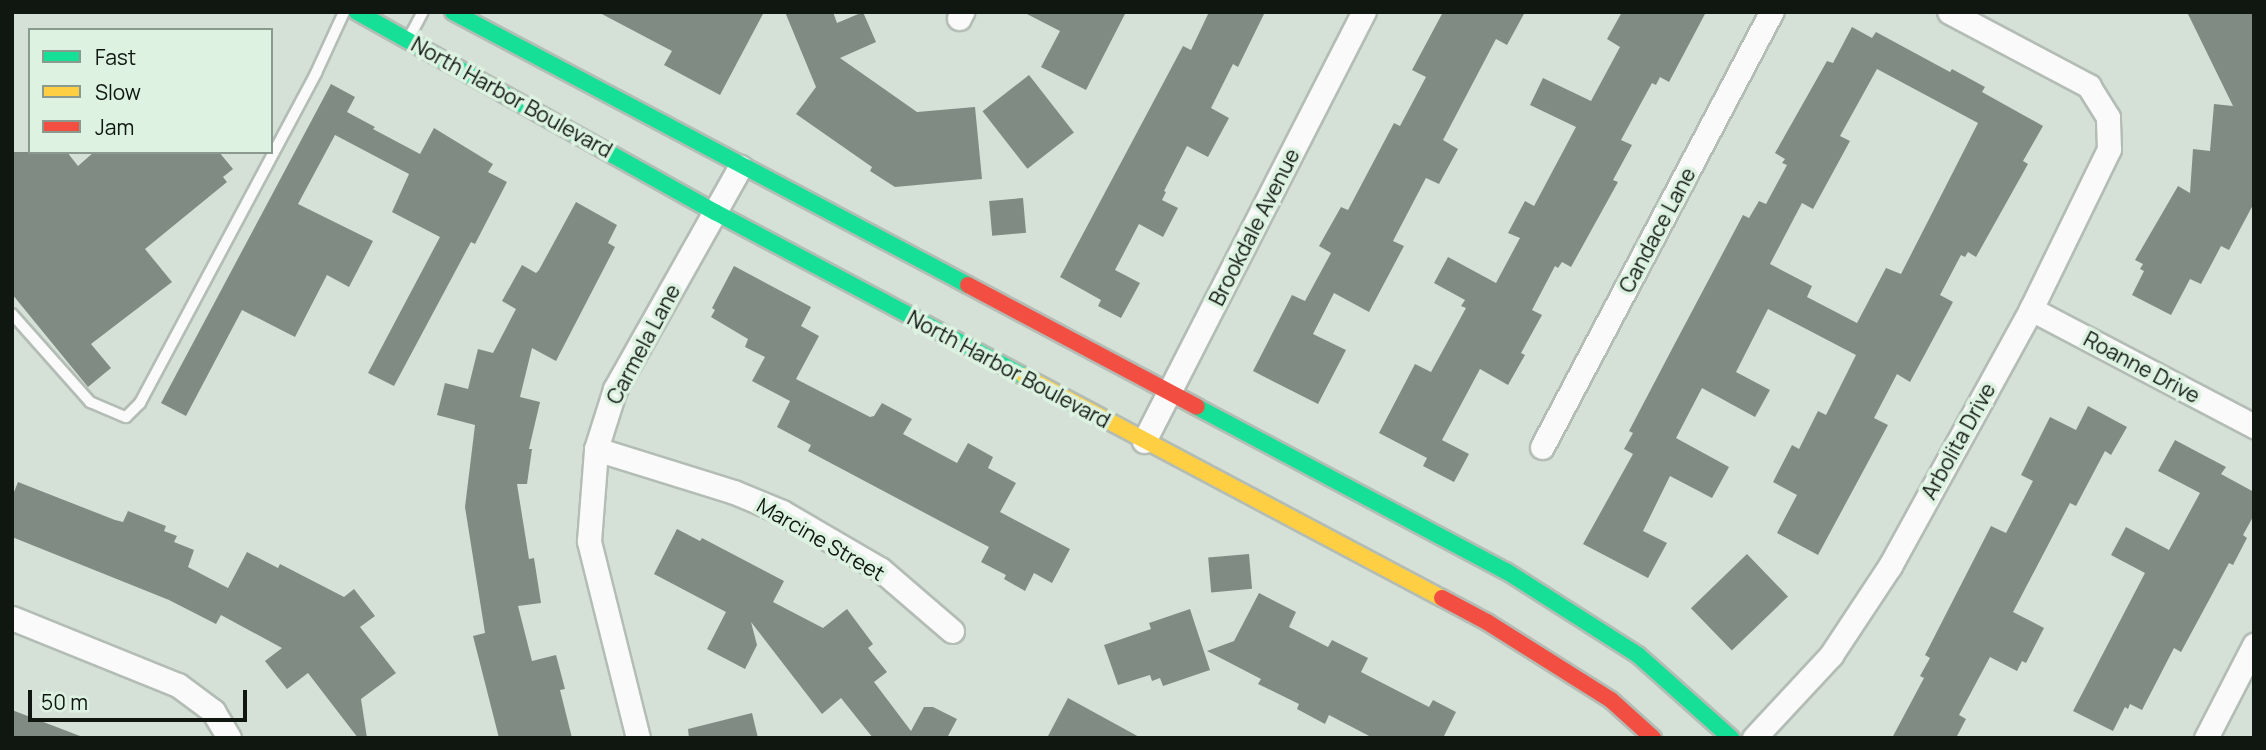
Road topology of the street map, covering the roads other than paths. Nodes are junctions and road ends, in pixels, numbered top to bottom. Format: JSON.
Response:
{"nodes":[{"id":1,"x":344,"y":12,"type":"edge"},
{"id":2,"x":357,"y":12,"type":"edge"},
{"id":3,"x":423,"y":12,"type":"edge"},
{"id":4,"x":453,"y":12,"type":"edge"},
{"id":5,"x":1364,"y":12,"type":"edge"},
{"id":6,"x":1772,"y":12,"type":"edge"},
{"id":7,"x":1950,"y":12,"type":"edge"},
{"id":8,"x":379,"y":17,"type":"edge"},
{"id":9,"x":408,"y":39,"type":"junction"},
{"id":10,"x":273,"y":154,"type":"edge"},
{"id":11,"x":273,"y":154,"type":"edge"},
{"id":12,"x":740,"y":167,"type":"junction"},
{"id":13,"x":715,"y":212,"type":"junction"},
{"id":14,"x":2031,"y":309,"type":"junction"},
{"id":15,"x":12,"y":314,"type":"edge"},
{"id":16,"x":1168,"y":394,"type":"junction"},
{"id":17,"x":2254,"y":426,"type":"edge"},
{"id":18,"x":1144,"y":441,"type":"junction"},
{"id":19,"x":1542,"y":447,"type":"dead end"},
{"id":20,"x":596,"y":449,"type":"junction"},
{"id":21,"x":12,"y":618,"type":"edge"},
{"id":22,"x":952,"y":631,"type":"dead end"},
{"id":23,"x":2254,"y":645,"type":"edge"},
{"id":24,"x":229,"y":738,"type":"edge"},
{"id":25,"x":638,"y":738,"type":"edge"},
{"id":26,"x":1653,"y":738,"type":"edge"},
{"id":27,"x":1731,"y":738,"type":"edge"},
{"id":28,"x":1754,"y":738,"type":"edge"},
{"id":29,"x":2206,"y":738,"type":"edge"}],
"edges":[{"from":1,"to":11,"type":"lane"},
{"from":2,"to":8,"type":"main road","name":"North Harbor Boulevard"},
{"from":3,"to":9,"type":"lane"},
{"from":4,"to":12,"type":"main road"},
{"from":5,"to":16,"type":"street","name":"Brookdale Avenue"},
{"from":6,"to":19,"type":"street","name":"Candace Lane"},
{"from":7,"to":14,"type":"street","name":"Arbolita Drive"},
{"from":8,"to":9,"type":"main road","name":"North Harbor Boulevard"},
{"from":9,"to":13,"type":"main road","name":"North Harbor Boulevard"},
{"from":10,"to":15,"type":"lane"},
{"from":12,"to":13,"type":"street","name":"Carmela Lane"},
{"from":12,"to":16,"type":"main road"},
{"from":13,"to":18,"type":"main road","name":"North Harbor Boulevard"},
{"from":13,"to":20,"type":"street","name":"Carmela Lane"},
{"from":14,"to":17,"type":"street","name":"Roanne Drive"},
{"from":14,"to":28,"type":"street","name":"Arbolita Drive"},
{"from":16,"to":18,"type":"street","name":"Brookdale Avenue"},
{"from":16,"to":27,"type":"main road"},
{"from":18,"to":26,"type":"main road","name":"North Harbor Boulevard"},
{"from":20,"to":22,"type":"street","name":"Marcine Street"},
{"from":20,"to":25,"type":"street","name":"Carmela Lane"},
{"from":21,"to":24,"type":"street"},
{"from":23,"to":29,"type":"street"}]}
